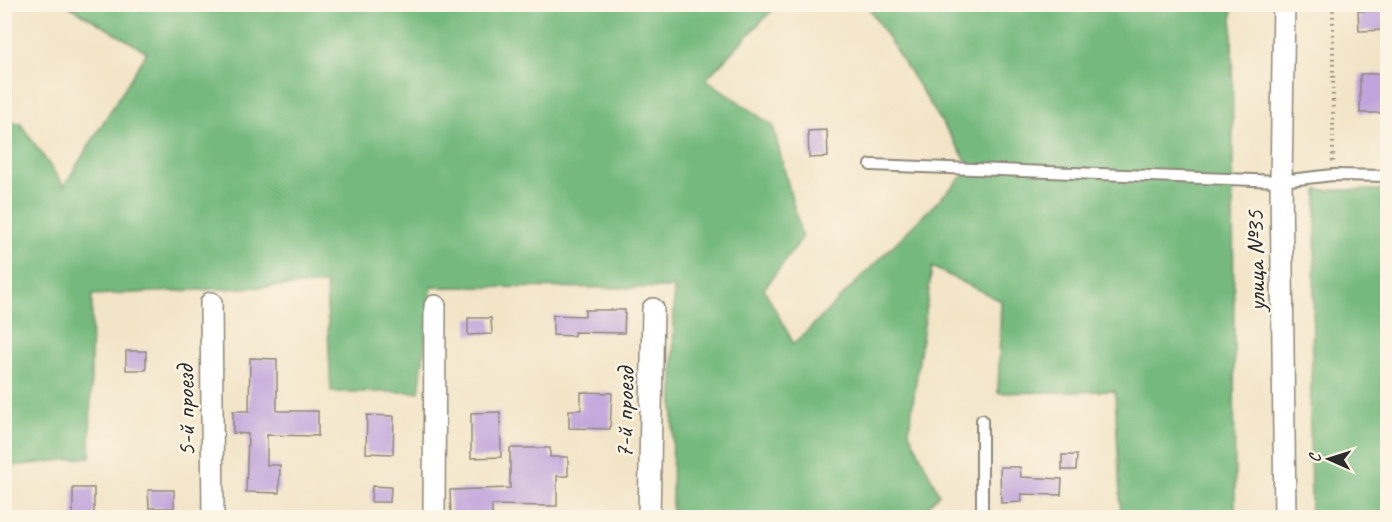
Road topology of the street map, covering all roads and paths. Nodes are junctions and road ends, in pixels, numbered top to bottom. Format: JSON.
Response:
{"nodes":[{"id":1,"x":1284,"y":4,"type":"edge"},
{"id":2,"x":1333,"y":4,"type":"edge"},
{"id":3,"x":871,"y":165,"type":"dead end"},
{"id":4,"x":1333,"y":175,"type":"junction"},
{"id":5,"x":1388,"y":176,"type":"edge"},
{"id":6,"x":1281,"y":181,"type":"junction"},
{"id":7,"x":211,"y":303,"type":"dead end"},
{"id":8,"x":435,"y":306,"type":"dead end"},
{"id":9,"x":653,"y":309,"type":"dead end"},
{"id":10,"x":982,"y":420,"type":"dead end"},
{"id":11,"x":213,"y":518,"type":"edge"},
{"id":12,"x":434,"y":518,"type":"edge"},
{"id":13,"x":649,"y":518,"type":"edge"},
{"id":14,"x":982,"y":518,"type":"edge"},
{"id":15,"x":1285,"y":518,"type":"edge"}],
"edges":[{"from":1,"to":6,"type":"street","name":"улица №35"},
{"from":2,"to":4,"type":"path"},
{"from":3,"to":6,"type":"lane"},
{"from":4,"to":5,"type":"lane"},
{"from":4,"to":6,"type":"lane"},
{"from":6,"to":15,"type":"street","name":"улица №35"},
{"from":7,"to":11,"type":"street","name":"5-й проезд"},
{"from":8,"to":12,"type":"street"},
{"from":9,"to":13,"type":"street","name":"7-й проезд"},
{"from":10,"to":14,"type":"lane"}]}
